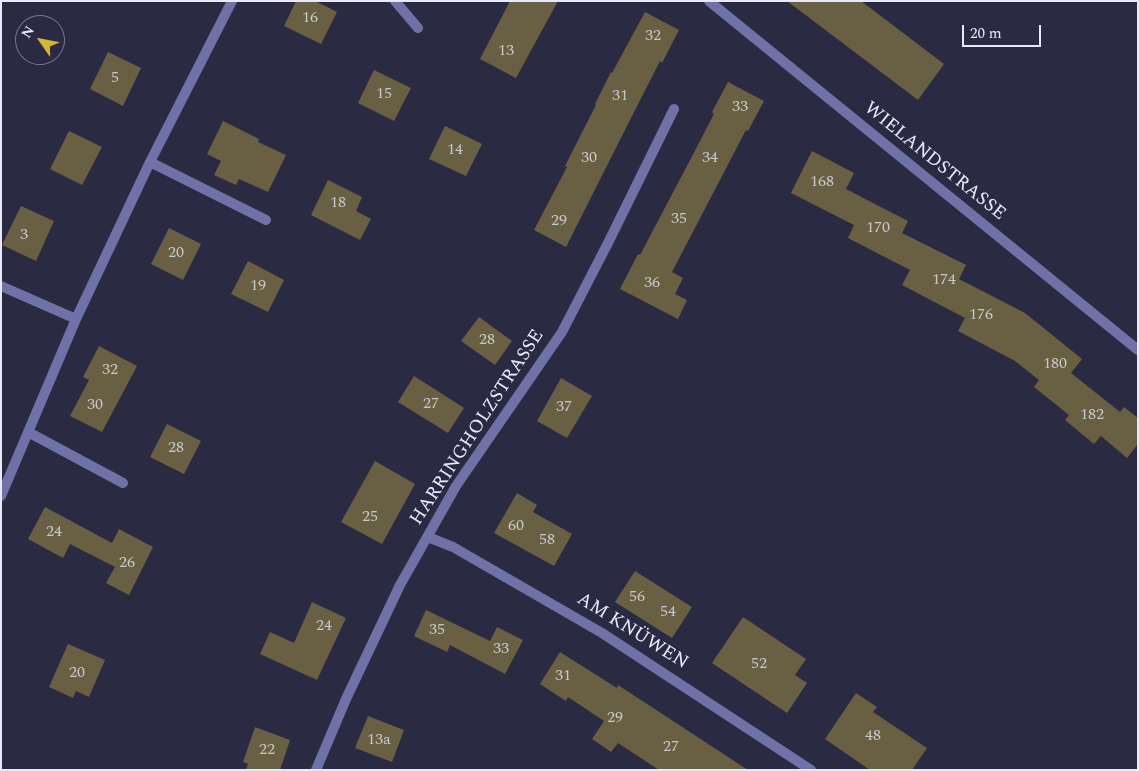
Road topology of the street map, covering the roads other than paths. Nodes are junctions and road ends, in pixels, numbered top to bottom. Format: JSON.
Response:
{"nodes":[{"id":1,"x":232,"y":1,"type":"edge"},
{"id":2,"x":395,"y":1,"type":"edge"},
{"id":3,"x":708,"y":1,"type":"edge"},
{"id":4,"x":418,"y":28,"type":"dead end"},
{"id":5,"x":674,"y":108,"type":"dead end"},
{"id":6,"x":150,"y":162,"type":"junction"},
{"id":7,"x":266,"y":220,"type":"dead end"},
{"id":8,"x":1,"y":286,"type":"edge"},
{"id":9,"x":76,"y":319,"type":"junction"},
{"id":10,"x":1138,"y":350,"type":"edge"},
{"id":11,"x":28,"y":432,"type":"junction"},
{"id":12,"x":123,"y":483,"type":"dead end"},
{"id":13,"x":1,"y":496,"type":"edge"},
{"id":14,"x":428,"y":537,"type":"junction"},
{"id":15,"x":316,"y":770,"type":"edge"},
{"id":16,"x":811,"y":770,"type":"edge"}],
"edges":[{"from":1,"to":6,"type":"street"},
{"from":2,"to":4,"type":"street"},
{"from":3,"to":10,"type":"street","name":"WIELANDSTRASSE"},
{"from":5,"to":14,"type":"street","name":"HARRINGHOLZSTRASSE"},
{"from":6,"to":7,"type":"street"},
{"from":6,"to":9,"type":"street"},
{"from":8,"to":9,"type":"street"},
{"from":9,"to":11,"type":"street"},
{"from":11,"to":12,"type":"street"},
{"from":11,"to":13,"type":"street"},
{"from":14,"to":15,"type":"street","name":"HARRINGHOLZSTRASSE"},
{"from":14,"to":16,"type":"street","name":"AM KNÜWEN"}]}
